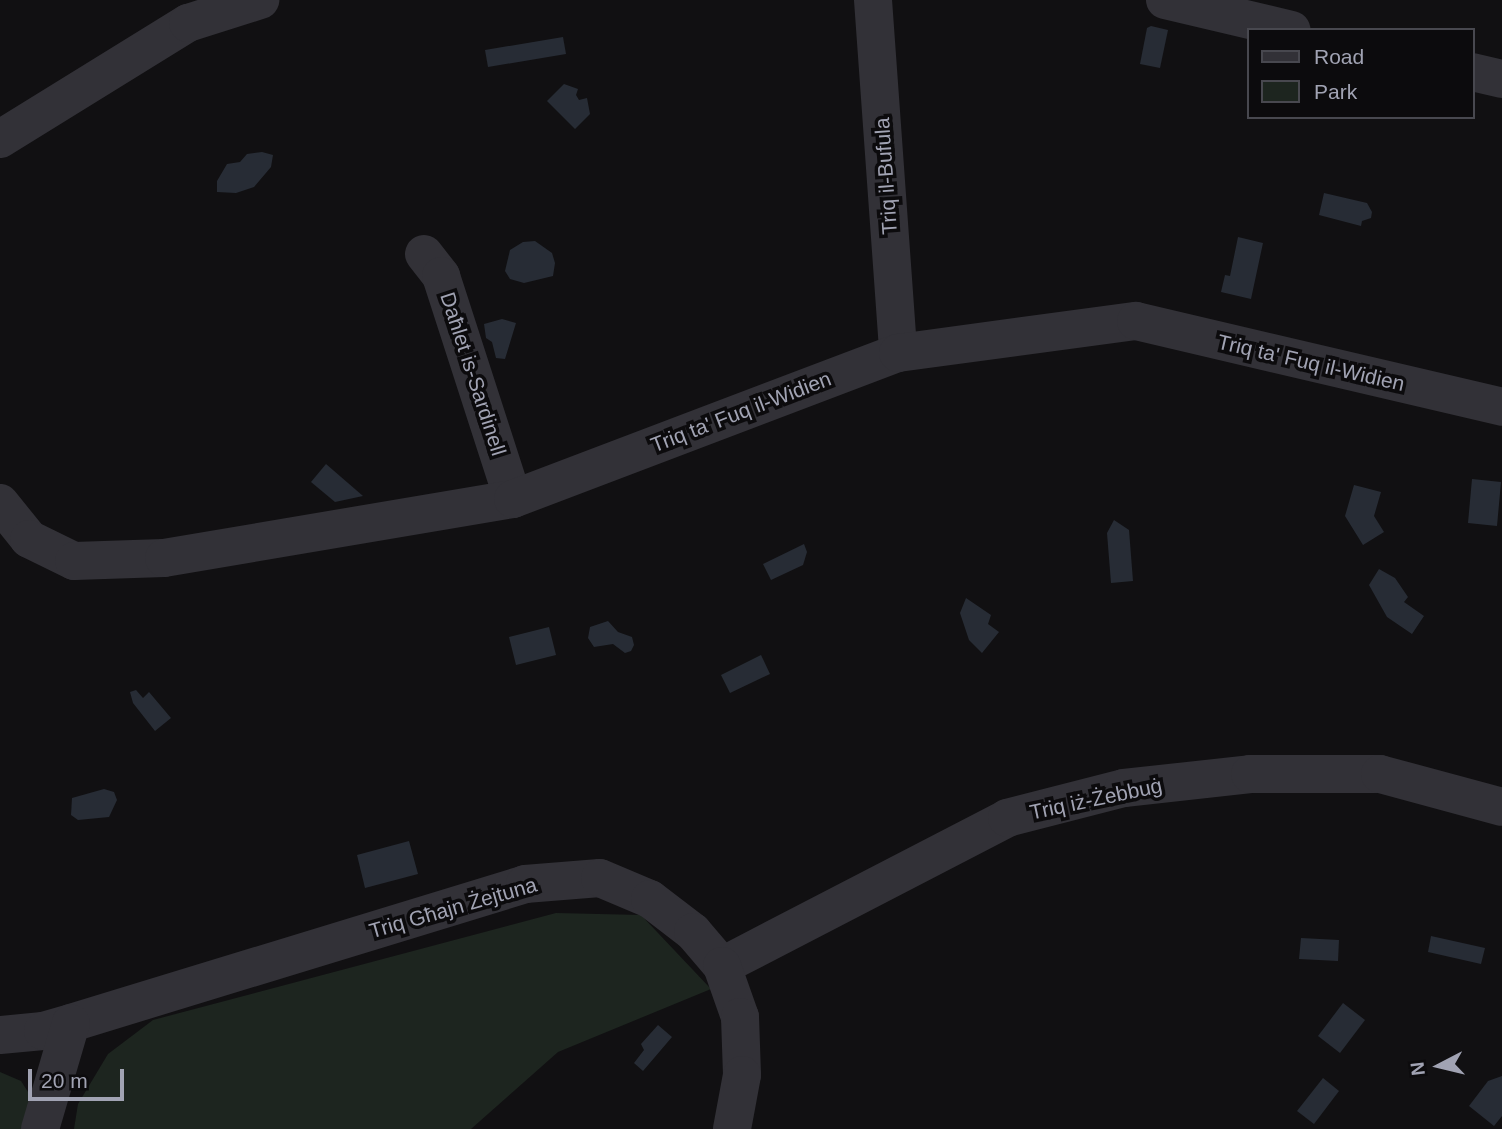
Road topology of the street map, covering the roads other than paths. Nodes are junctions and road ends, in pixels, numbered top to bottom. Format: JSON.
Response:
{"nodes":[{"id":1,"x":260,"y":0,"type":"edge"},
{"id":2,"x":873,"y":0,"type":"edge"},
{"id":3,"x":1166,"y":0,"type":"edge"},
{"id":4,"x":185,"y":11,"type":"edge"},
{"id":5,"x":1284,"y":28,"type":"edge"},
{"id":6,"x":1474,"y":72,"type":"edge"},
{"id":7,"x":1502,"y":79,"type":"edge"},
{"id":8,"x":0,"y":139,"type":"edge"},
{"id":9,"x":424,"y":254,"type":"dead end"},
{"id":10,"x":898,"y":352,"type":"junction"},
{"id":11,"x":1502,"y":407,"type":"edge"},
{"id":12,"x":513,"y":499,"type":"junction"},
{"id":13,"x":0,"y":503,"type":"edge"},
{"id":14,"x":1502,"y":807,"type":"edge"},
{"id":15,"x":722,"y":966,"type":"junction"},
{"id":16,"x":71,"y":1023,"type":"junction"},
{"id":17,"x":0,"y":1035,"type":"edge"},
{"id":18,"x":40,"y":1129,"type":"edge"},
{"id":19,"x":732,"y":1129,"type":"edge"}],
"edges":[{"from":1,"to":4,"type":"street"},
{"from":2,"to":10,"type":"street","name":"Triq il-Bufula"},
{"from":3,"to":5,"type":"street"},
{"from":4,"to":8,"type":"street"},
{"from":6,"to":7,"type":"street"},
{"from":9,"to":12,"type":"street","name":"Daħlet is-Sardinell"},
{"from":10,"to":11,"type":"street","name":"Triq ta' Fuq il-Widien"},
{"from":10,"to":12,"type":"street","name":"Triq ta' Fuq il-Widien"},
{"from":12,"to":13,"type":"street","name":"Triq ta' Fuq il-Widien"},
{"from":14,"to":15,"type":"street","name":"Triq iż-Żebbuġ"},
{"from":15,"to":16,"type":"street","name":"Triq Għajn Żejtuna"},
{"from":15,"to":19,"type":"street","name":"Triq Għajn Żejtuna"},
{"from":16,"to":17,"type":"street","name":"Triq Għajn Żejtuna"},
{"from":16,"to":18,"type":"street"}]}
